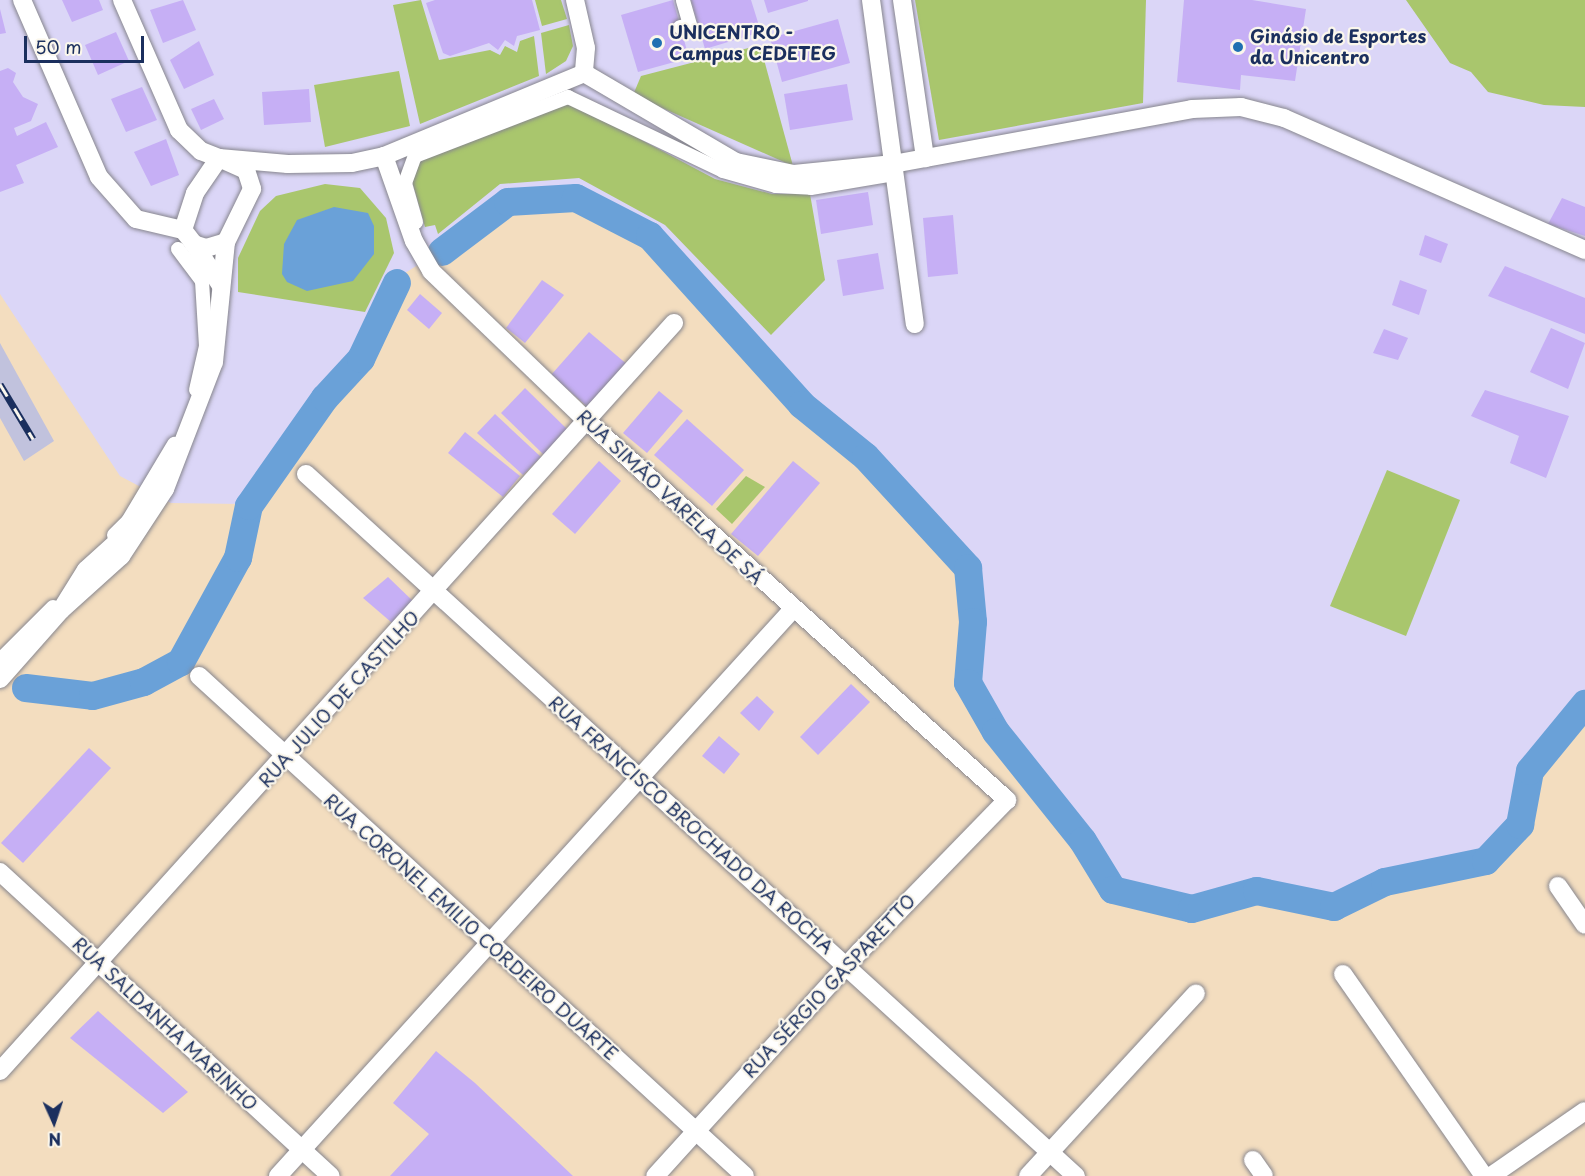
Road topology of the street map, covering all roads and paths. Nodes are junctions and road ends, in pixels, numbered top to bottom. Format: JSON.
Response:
{"nodes":[{"id":1,"x":22,"y":0,"type":"edge"},
{"id":2,"x":122,"y":0,"type":"edge"},
{"id":3,"x":575,"y":0,"type":"edge"},
{"id":4,"x":683,"y":0,"type":"edge"},
{"id":5,"x":871,"y":0,"type":"edge"},
{"id":6,"x":902,"y":0,"type":"edge"},
{"id":7,"x":681,"y":27,"type":"dead end"},
{"id":8,"x":584,"y":73,"type":"junction"},
{"id":9,"x":384,"y":156,"type":"junction"},
{"id":10,"x":219,"y":158,"type":"junction"},
{"id":11,"x":926,"y":158,"type":"junction"},
{"id":12,"x":288,"y":164,"type":"junction"},
{"id":13,"x":894,"y":169,"type":"junction"},
{"id":14,"x":251,"y":177,"type":"junction"},
{"id":15,"x":185,"y":241,"type":"junction"},
{"id":16,"x":226,"y":242,"type":"junction"},
{"id":17,"x":426,"y":249,"type":"dead end"},
{"id":18,"x":1585,"y":250,"type":"edge"},
{"id":19,"x":220,"y":284,"type":"junction"},
{"id":20,"x":674,"y":323,"type":"dead end"},
{"id":21,"x":915,"y":324,"type":"dead end"},
{"id":22,"x":587,"y":421,"type":"junction"},
{"id":23,"x":306,"y":474,"type":"dead end"},
{"id":24,"x":435,"y":592,"type":"junction"},
{"id":25,"x":793,"y":609,"type":"junction"},
{"id":26,"x":0,"y":660,"type":"edge"},
{"id":27,"x":199,"y":676,"type":"dead end"},
{"id":28,"x":0,"y":679,"type":"edge"},
{"id":29,"x":287,"y":758,"type":"junction"},
{"id":30,"x":639,"y":778,"type":"junction"},
{"id":31,"x":1007,"y":800,"type":"joint"},
{"id":32,"x":0,"y":872,"type":"edge"},
{"id":33,"x":1558,"y":886,"type":"dead end"},
{"id":34,"x":1585,"y":924,"type":"edge"},
{"id":35,"x":490,"y":944,"type":"junction"},
{"id":36,"x":98,"y":963,"type":"junction"},
{"id":37,"x":846,"y":967,"type":"junction"},
{"id":38,"x":1343,"y":975,"type":"dead end"},
{"id":39,"x":1196,"y":993,"type":"dead end"},
{"id":40,"x":0,"y":1071,"type":"edge"},
{"id":41,"x":1585,"y":1111,"type":"edge"},
{"id":42,"x":696,"y":1131,"type":"junction"},
{"id":43,"x":302,"y":1150,"type":"junction"},
{"id":44,"x":1049,"y":1152,"type":"junction"},
{"id":45,"x":1253,"y":1160,"type":"dead end"},
{"id":46,"x":278,"y":1176,"type":"edge"},
{"id":47,"x":331,"y":1176,"type":"edge"},
{"id":48,"x":655,"y":1176,"type":"edge"},
{"id":49,"x":745,"y":1176,"type":"edge"},
{"id":50,"x":1028,"y":1176,"type":"edge"},
{"id":51,"x":1076,"y":1176,"type":"edge"},
{"id":52,"x":1264,"y":1176,"type":"edge"},
{"id":53,"x":1484,"y":1176,"type":"edge"},
{"id":54,"x":1491,"y":1176,"type":"edge"}],
"edges":[{"from":1,"to":15,"type":"street"},
{"from":2,"to":10,"type":"street"},
{"from":3,"to":8,"type":"street"},
{"from":4,"to":7,"type":"street"},
{"from":5,"to":13,"type":"street"},
{"from":6,"to":11,"type":"street"},
{"from":8,"to":9,"type":"street"},
{"from":8,"to":13,"type":"street"},
{"from":9,"to":12,"type":"street"},
{"from":9,"to":22,"type":"street","name":"RUA SIMÃO VARELA DE SÁ"},
{"from":10,"to":12,"type":"street"},
{"from":10,"to":14,"type":"street"},
{"from":10,"to":15,"type":"street"},
{"from":11,"to":13,"type":"street"},
{"from":11,"to":18,"type":"street"},
{"from":12,"to":14,"type":"street"},
{"from":13,"to":17,"type":"street"},
{"from":13,"to":21,"type":"street"},
{"from":14,"to":16,"type":"street"},
{"from":15,"to":16,"type":"street"},
{"from":15,"to":19,"type":"street"},
{"from":15,"to":26,"type":"street"},
{"from":16,"to":19,"type":"street"},
{"from":19,"to":28,"type":"street"},
{"from":20,"to":22,"type":"street","name":"RUA JULIO DE CASTILHO"},
{"from":22,"to":24,"type":"street","name":"RUA JULIO DE CASTILHO"},
{"from":22,"to":25,"type":"street","name":"RUA SIMÃO VARELA DE SÁ"},
{"from":23,"to":24,"type":"street","name":"RUA FRANCISCO BROCHADO DA ROCHA"},
{"from":24,"to":29,"type":"street","name":"RUA JULIO DE CASTILHO"},
{"from":24,"to":30,"type":"street","name":"RUA FRANCISCO BROCHADO DA ROCHA"},
{"from":25,"to":30,"type":"street"},
{"from":25,"to":31,"type":"street","name":"RUA SIMÃO VARELA DE SÁ"},
{"from":27,"to":29,"type":"street","name":"RUA CORONEL EMILIO CORDEIRO DUARTE"},
{"from":29,"to":35,"type":"street","name":"RUA CORONEL EMILIO CORDEIRO DUARTE"},
{"from":29,"to":36,"type":"street","name":"RUA JULIO DE CASTILHO"},
{"from":30,"to":35,"type":"street"},
{"from":30,"to":37,"type":"street","name":"RUA FRANCISCO BROCHADO DA ROCHA"},
{"from":31,"to":37,"type":"street","name":"RUA SÉRGIO GASPARETTO"},
{"from":32,"to":36,"type":"street","name":"RUA SALDANHA MARINHO"},
{"from":33,"to":34,"type":"street"},
{"from":35,"to":42,"type":"street","name":"RUA CORONEL EMILIO CORDEIRO DUARTE"},
{"from":35,"to":43,"type":"street"},
{"from":36,"to":40,"type":"street","name":"RUA JULIO DE CASTILHO"},
{"from":36,"to":43,"type":"street","name":"RUA SALDANHA MARINHO"},
{"from":37,"to":42,"type":"street","name":"RUA SÉRGIO GASPARETTO"},
{"from":37,"to":44,"type":"street","name":"RUA FRANCISCO BROCHADO DA ROCHA"},
{"from":38,"to":53,"type":"street"},
{"from":39,"to":44,"type":"street"},
{"from":41,"to":54,"type":"street"},
{"from":42,"to":48,"type":"street","name":"RUA SÉRGIO GASPARETTO"},
{"from":42,"to":49,"type":"street","name":"RUA CORONEL EMILIO CORDEIRO DUARTE"},
{"from":43,"to":46,"type":"street"},
{"from":43,"to":47,"type":"street","name":"RUA SALDANHA MARINHO"},
{"from":44,"to":50,"type":"street"},
{"from":44,"to":51,"type":"street","name":"RUA FRANCISCO BROCHADO DA ROCHA"},
{"from":45,"to":52,"type":"street"}]}
